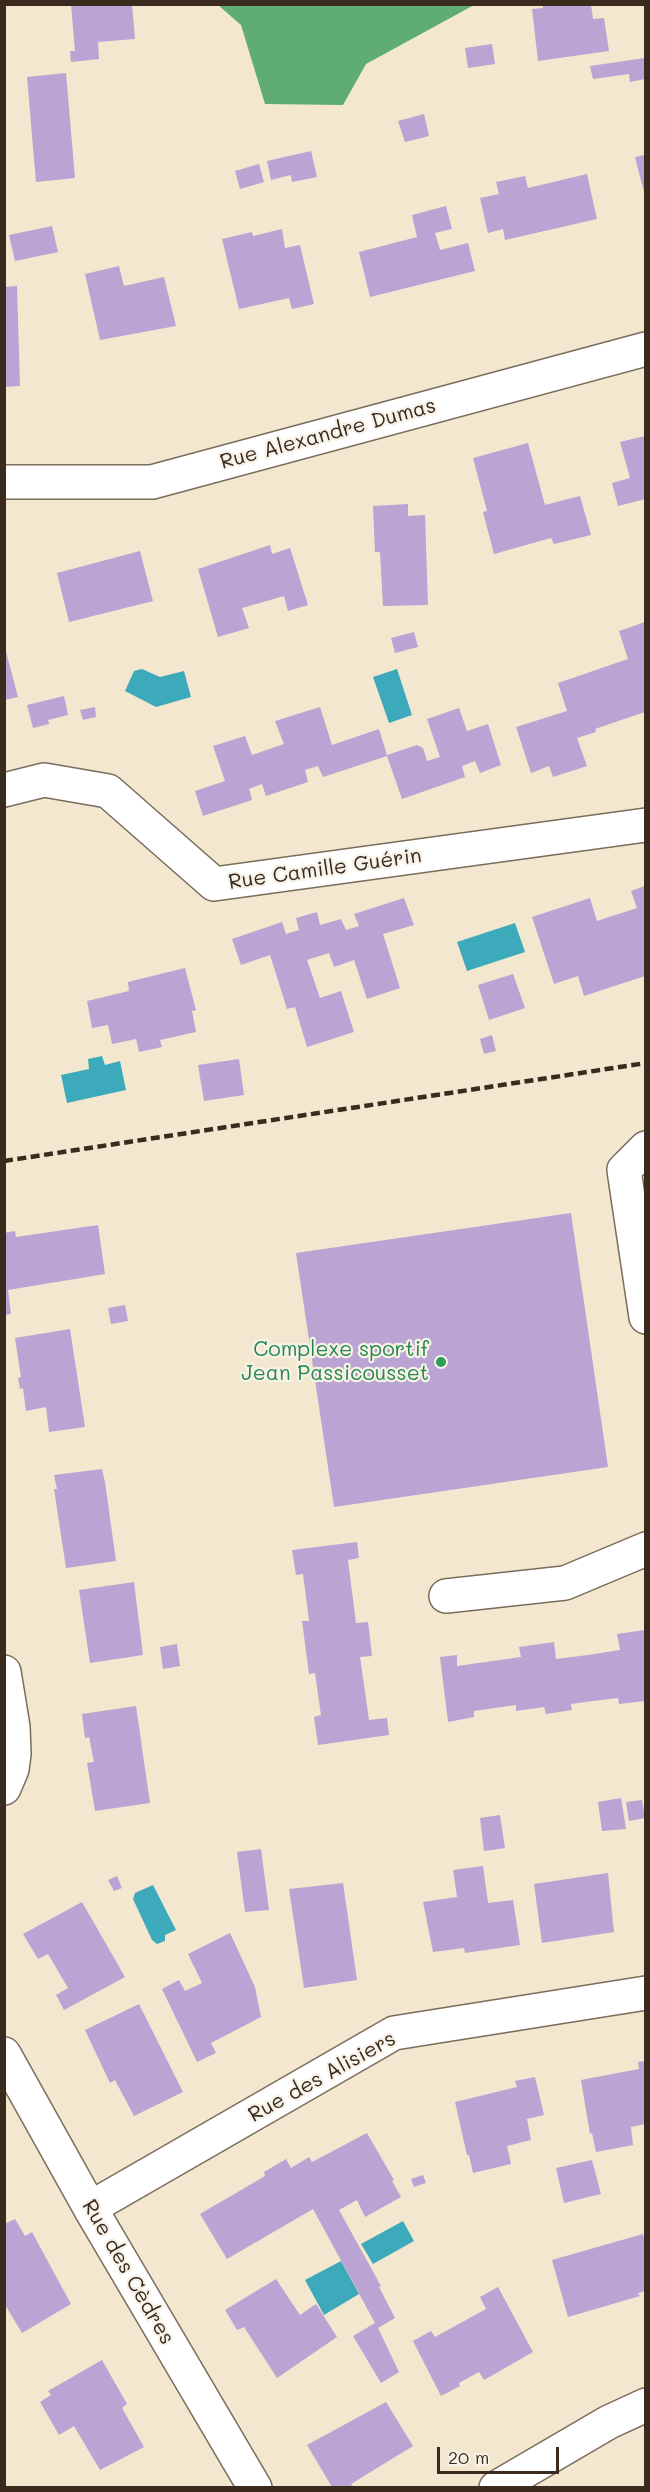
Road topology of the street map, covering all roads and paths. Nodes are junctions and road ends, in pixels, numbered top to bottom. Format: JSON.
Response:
{"nodes":[{"id":1,"x":645,"y":349,"type":"edge"},
{"id":2,"x":4,"y":482,"type":"edge"},
{"id":3,"x":4,"y":790,"type":"edge"},
{"id":4,"x":645,"y":825,"type":"edge"},
{"id":5,"x":645,"y":1148,"type":"edge"},
{"id":6,"x":645,"y":1317,"type":"edge"},
{"id":7,"x":645,"y":1549,"type":"edge"},
{"id":8,"x":446,"y":1596,"type":"dead end"},
{"id":9,"x":4,"y":1672,"type":"edge"},
{"id":10,"x":4,"y":1788,"type":"edge"},
{"id":11,"x":645,"y":1993,"type":"edge"},
{"id":12,"x":4,"y":2054,"type":"edge"},
{"id":13,"x":90,"y":2208,"type":"junction"},
{"id":14,"x":645,"y":2405,"type":"edge"},
{"id":15,"x":255,"y":2487,"type":"edge"},
{"id":16,"x":496,"y":2487,"type":"edge"}],
"edges":[{"from":1,"to":2,"type":"street","name":"Rue Alexandre Dumas"},
{"from":3,"to":4,"type":"street","name":"Rue Camille Guérin"},
{"from":5,"to":6,"type":"street"},
{"from":7,"to":8,"type":"street"},
{"from":9,"to":10,"type":"street"},
{"from":11,"to":13,"type":"street","name":"Rue des Alisiers"},
{"from":12,"to":13,"type":"street","name":"Rue des Cèdres"},
{"from":13,"to":15,"type":"street","name":"Rue des Cèdres"},
{"from":14,"to":16,"type":"street"}]}
